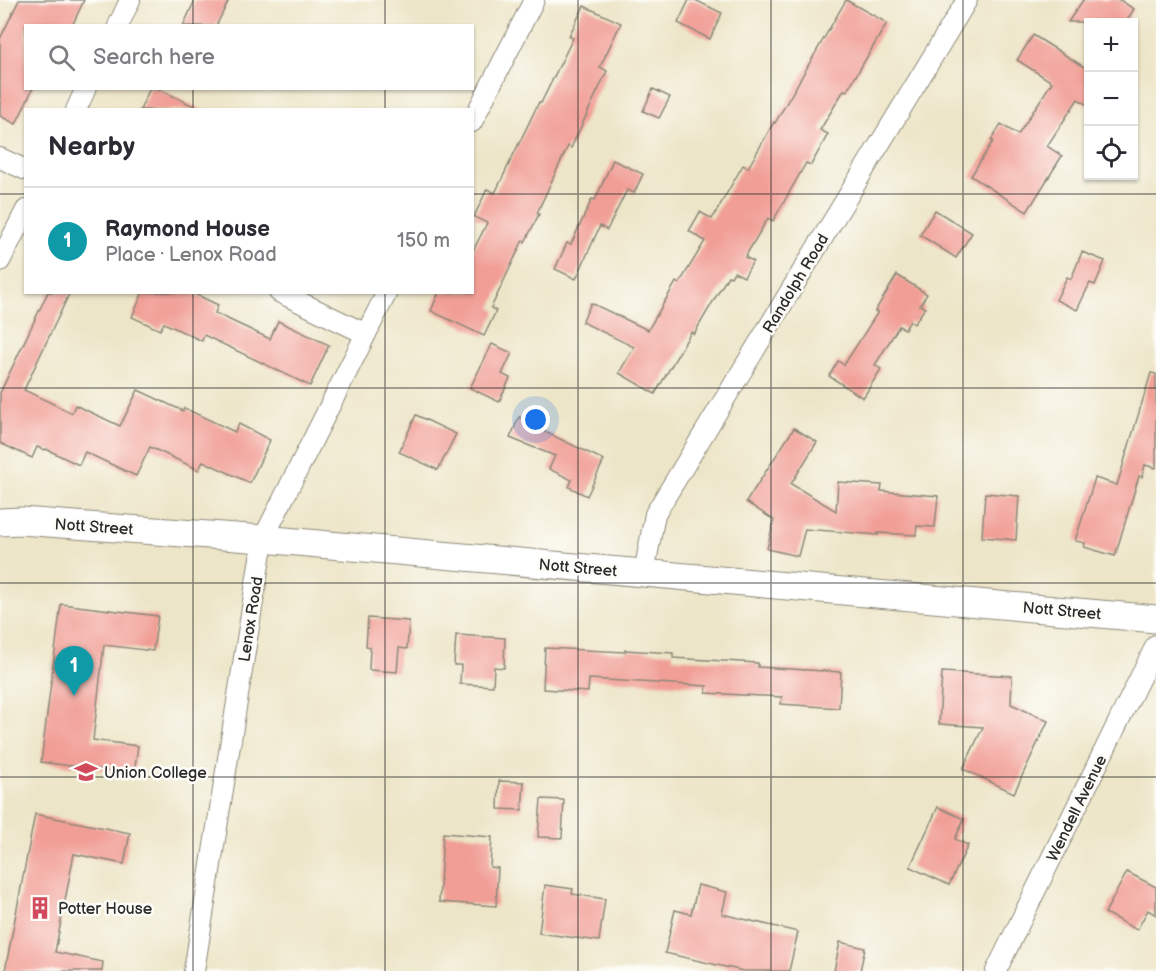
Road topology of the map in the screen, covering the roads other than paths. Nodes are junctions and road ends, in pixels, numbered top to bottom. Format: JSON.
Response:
{"nodes":[{"id":1,"x":130,"y":0,"type":"edge"},
{"id":2,"x":534,"y":0,"type":"edge"},
{"id":3,"x":967,"y":0,"type":"edge"},
{"id":4,"x":119,"y":24,"type":"edge"},
{"id":5,"x":85,"y":90,"type":"edge"},
{"id":6,"x":77,"y":108,"type":"edge"},
{"id":7,"x":474,"y":118,"type":"edge"},
{"id":8,"x":0,"y":158,"type":"edge"},
{"id":9,"x":24,"y":169,"type":"edge"},
{"id":10,"x":24,"y":214,"type":"edge"},
{"id":11,"x":0,"y":261,"type":"edge"},
{"id":12,"x":283,"y":294,"type":"edge"},
{"id":13,"x":386,"y":294,"type":"edge"},
{"id":14,"x":366,"y":334,"type":"junction"},
{"id":15,"x":0,"y":522,"type":"edge"},
{"id":16,"x":263,"y":539,"type":"junction"},
{"id":17,"x":644,"y":573,"type":"junction"},
{"id":18,"x":1156,"y":619,"type":"edge"},
{"id":19,"x":1156,"y":645,"type":"edge"},
{"id":20,"x":195,"y":971,"type":"edge"},
{"id":21,"x":996,"y":971,"type":"edge"}],
"edges":[{"from":1,"to":4,"type":"street"},
{"from":2,"to":7,"type":"street"},
{"from":3,"to":17,"type":"street","name":"Randolph Road"},
{"from":5,"to":6,"type":"street"},
{"from":8,"to":9,"type":"street"},
{"from":10,"to":11,"type":"street"},
{"from":12,"to":14,"type":"street"},
{"from":13,"to":14,"type":"street","name":"Lenox Road"},
{"from":14,"to":16,"type":"street","name":"Lenox Road"},
{"from":15,"to":16,"type":"main road","name":"Nott Street"},
{"from":16,"to":17,"type":"main road","name":"Nott Street"},
{"from":16,"to":20,"type":"street","name":"Lenox Road"},
{"from":17,"to":18,"type":"main road","name":"Nott Street"},
{"from":19,"to":21,"type":"street","name":"Wendell Avenue"}]}
